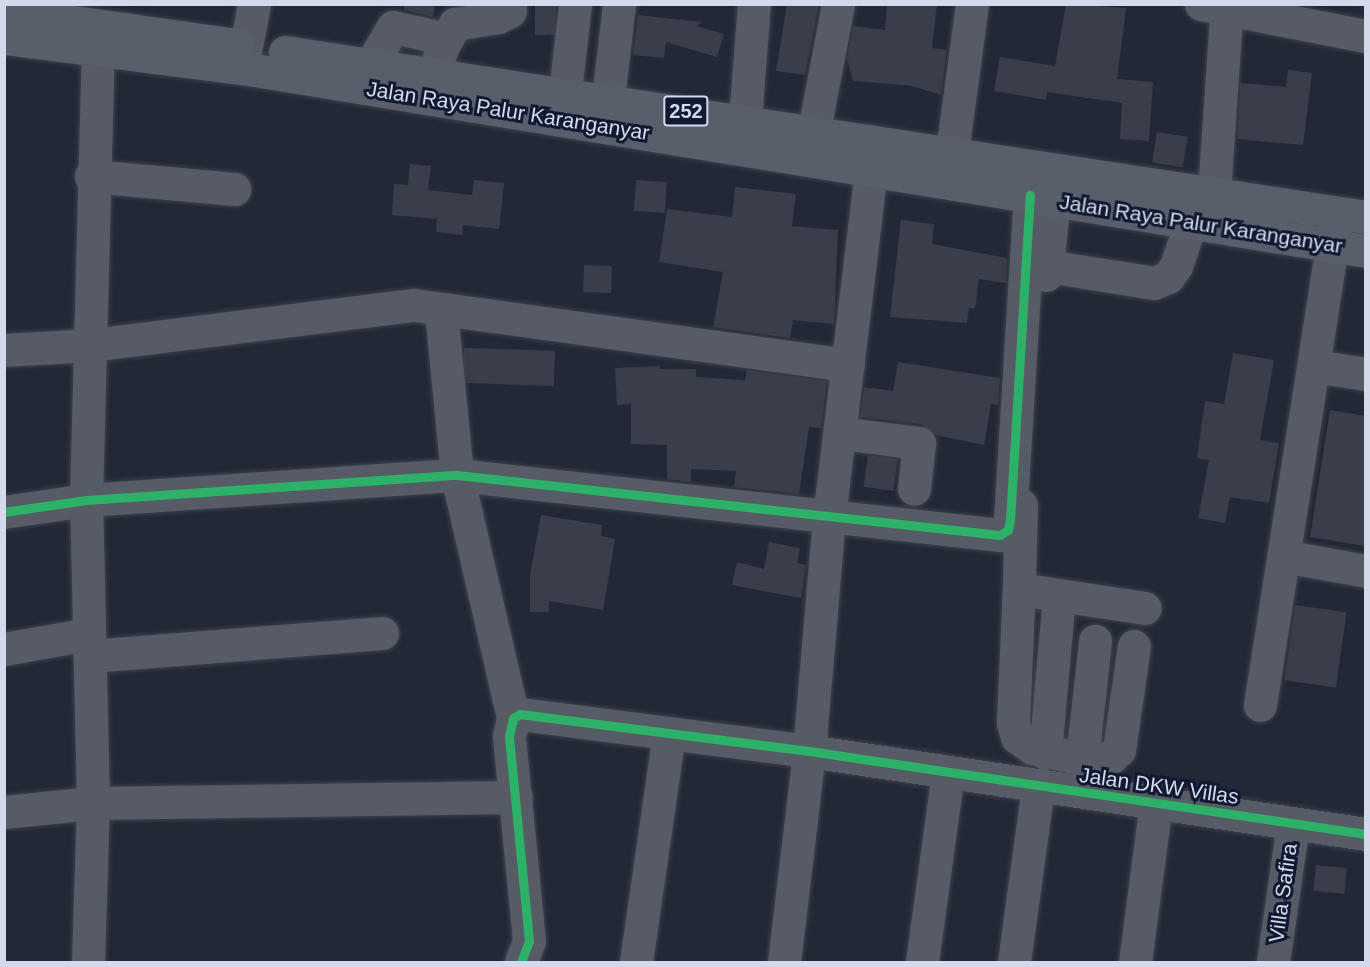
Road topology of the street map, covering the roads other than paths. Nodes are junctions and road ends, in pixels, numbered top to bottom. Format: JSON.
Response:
{"nodes":[{"id":1,"x":254,"y":4,"type":"edge"},
{"id":2,"x":510,"y":4,"type":"edge"},
{"id":3,"x":575,"y":4,"type":"edge"},
{"id":4,"x":619,"y":4,"type":"edge"},
{"id":5,"x":754,"y":4,"type":"edge"},
{"id":6,"x":838,"y":4,"type":"edge"},
{"id":7,"x":972,"y":4,"type":"edge"},
{"id":8,"x":1218,"y":6,"type":"edge"},
{"id":9,"x":4,"y":12,"type":"edge"},
{"id":10,"x":1365,"y":36,"type":"edge"},
{"id":11,"x":4,"y":38,"type":"edge"},
{"id":12,"x":447,"y":39,"type":"junction"},
{"id":13,"x":243,"y":57,"type":"junction"},
{"id":14,"x":95,"y":58,"type":"junction"},
{"id":15,"x":371,"y":64,"type":"junction"},
{"id":16,"x":431,"y":85,"type":"junction"},
{"id":17,"x":565,"y":92,"type":"junction"},
{"id":18,"x":608,"y":98,"type":"junction"},
{"id":19,"x":743,"y":135,"type":"junction"},
{"id":20,"x":811,"y":145,"type":"junction"},
{"id":21,"x":952,"y":152,"type":"junction"},
{"id":22,"x":871,"y":175,"type":"junction"},
{"id":23,"x":91,"y":176,"type":"junction"},
{"id":24,"x":949,"y":185,"type":"junction"},
{"id":25,"x":234,"y":189,"type":"dead end"},
{"id":26,"x":1214,"y":193,"type":"junction"},
{"id":27,"x":1042,"y":197,"type":"junction"},
{"id":28,"x":1351,"y":215,"type":"edge"},
{"id":29,"x":1191,"y":222,"type":"junction"},
{"id":30,"x":1365,"y":251,"type":"edge"},
{"id":31,"x":1331,"y":259,"type":"junction"},
{"id":32,"x":1047,"y":266,"type":"junction"},
{"id":33,"x":441,"y":311,"type":"junction"},
{"id":34,"x":91,"y":345,"type":"junction"},
{"id":35,"x":4,"y":350,"type":"edge"},
{"id":36,"x":848,"y":365,"type":"junction"},
{"id":37,"x":1315,"y":366,"type":"junction"},
{"id":38,"x":1365,"y":374,"type":"edge"},
{"id":39,"x":840,"y":433,"type":"junction"},
{"id":40,"x":457,"y":475,"type":"junction"},
{"id":41,"x":914,"y":489,"type":"dead end"},
{"id":42,"x":86,"y":500,"type":"junction"},
{"id":43,"x":4,"y":512,"type":"edge"},
{"id":44,"x":829,"y":517,"type":"junction"},
{"id":45,"x":1283,"y":556,"type":"junction"},
{"id":46,"x":1365,"y":571,"type":"edge"},
{"id":47,"x":1019,"y":584,"type":"junction"},
{"id":48,"x":1059,"y":596,"type":"junction"},
{"id":49,"x":1145,"y":608,"type":"dead end"},
{"id":50,"x":382,"y":633,"type":"dead end"},
{"id":51,"x":1095,"y":641,"type":"dead end"},
{"id":52,"x":89,"y":645,"type":"junction"},
{"id":53,"x":1134,"y":646,"type":"dead end"},
{"id":54,"x":4,"y":649,"type":"edge"},
{"id":55,"x":1260,"y":705,"type":"dead end"},
{"id":56,"x":513,"y":718,"type":"junction"},
{"id":57,"x":669,"y":733,"type":"junction"},
{"id":58,"x":809,"y":751,"type":"junction"},
{"id":59,"x":1045,"y":753,"type":"junction"},
{"id":60,"x":1082,"y":759,"type":"junction"},
{"id":61,"x":948,"y":772,"type":"junction"},
{"id":62,"x":1038,"y":786,"type":"junction"},
{"id":63,"x":516,"y":797,"type":"junction"},
{"id":64,"x":93,"y":803,"type":"junction"},
{"id":65,"x":1156,"y":803,"type":"junction"},
{"id":66,"x":4,"y":812,"type":"edge"},
{"id":67,"x":1293,"y":824,"type":"junction"},
{"id":68,"x":1365,"y":834,"type":"edge"},
{"id":69,"x":88,"y":963,"type":"edge"},
{"id":70,"x":520,"y":963,"type":"edge"},
{"id":71,"x":636,"y":963,"type":"edge"},
{"id":72,"x":784,"y":963,"type":"edge"},
{"id":73,"x":922,"y":963,"type":"edge"},
{"id":74,"x":1014,"y":963,"type":"edge"},
{"id":75,"x":1135,"y":963,"type":"edge"},
{"id":76,"x":1273,"y":963,"type":"edge"}],
"edges":[{"from":1,"to":13,"type":"street"},
{"from":2,"to":12,"type":"street"},
{"from":3,"to":17,"type":"street"},
{"from":4,"to":18,"type":"street"},
{"from":5,"to":19,"type":"street"},
{"from":6,"to":20,"type":"street"},
{"from":7,"to":21,"type":"street"},
{"from":8,"to":10,"type":"street"},
{"from":8,"to":26,"type":"street"},
{"from":9,"to":14,"type":"main road","name":"Jalan Raya Palur Karanganyar","number":"252"},
{"from":11,"to":14,"type":"main road","name":"Jalan Raya Palur Karanganyar","number":"252"},
{"from":12,"to":15,"type":"street"},
{"from":12,"to":16,"type":"street"},
{"from":13,"to":14,"type":"main road","name":"Jalan Raya Palur Karanganyar","number":"252"},
{"from":13,"to":15,"type":"main road","name":"Jalan Raya Palur Karanganyar","number":"252"},
{"from":13,"to":16,"type":"main road","name":"Jalan Raya Palur Karanganyar","number":"252"},
{"from":14,"to":23,"type":"street"},
{"from":15,"to":16,"type":"main road","name":"Jalan Raya Palur Karanganyar","number":"252"},
{"from":16,"to":17,"type":"main road","name":"Jalan Raya Palur Karanganyar","number":"252"},
{"from":16,"to":19,"type":"main road","name":"Jalan Raya Palur Karanganyar","number":"252"},
{"from":17,"to":18,"type":"main road","name":"Jalan Raya Palur Karanganyar","number":"252"},
{"from":18,"to":19,"type":"main road","name":"Jalan Raya Palur Karanganyar","number":"252"},
{"from":19,"to":20,"type":"main road","name":"Jalan Raya Palur Karanganyar","number":"252"},
{"from":20,"to":22,"type":"main road","name":"Jalan Raya Palur Karanganyar","number":"252"},
{"from":21,"to":22,"type":"main road","name":"Jalan Raya Palur Karanganyar","number":"252"},
{"from":21,"to":24,"type":"main road"},
{"from":21,"to":26,"type":"main road","name":"Jalan Raya Palur Karanganyar","number":"252"},
{"from":22,"to":24,"type":"main road","name":"Jalan Raya Palur Karanganyar","number":"252"},
{"from":22,"to":36,"type":"street"},
{"from":23,"to":25,"type":"street"},
{"from":23,"to":34,"type":"street"},
{"from":24,"to":27,"type":"main road","name":"Jalan Raya Palur Karanganyar","number":"252"},
{"from":26,"to":28,"type":"main road","name":"Jalan Raya Palur Karanganyar","number":"252"},
{"from":27,"to":29,"type":"main road","name":"Jalan Raya Palur Karanganyar","number":"252"},
{"from":27,"to":32,"type":"street"},
{"from":27,"to":44,"type":"street"},
{"from":28,"to":31,"type":"street"},
{"from":29,"to":31,"type":"main road","name":"Jalan Raya Palur Karanganyar","number":"252"},
{"from":29,"to":32,"type":"street"},
{"from":30,"to":31,"type":"main road","name":"Jalan Raya Palur Karanganyar","number":"252"},
{"from":31,"to":37,"type":"street"},
{"from":32,"to":47,"type":"street"},
{"from":33,"to":34,"type":"street"},
{"from":33,"to":36,"type":"street"},
{"from":33,"to":40,"type":"street"},
{"from":34,"to":35,"type":"street"},
{"from":34,"to":42,"type":"street"},
{"from":36,"to":39,"type":"street"},
{"from":37,"to":38,"type":"street"},
{"from":37,"to":45,"type":"street"},
{"from":39,"to":41,"type":"street"},
{"from":39,"to":44,"type":"street"},
{"from":40,"to":42,"type":"street"},
{"from":40,"to":44,"type":"street"},
{"from":40,"to":56,"type":"street"},
{"from":42,"to":43,"type":"street"},
{"from":42,"to":52,"type":"street"},
{"from":44,"to":58,"type":"street"},
{"from":45,"to":46,"type":"street"},
{"from":45,"to":55,"type":"street"},
{"from":47,"to":48,"type":"street"},
{"from":47,"to":59,"type":"street"},
{"from":48,"to":49,"type":"street"},
{"from":48,"to":59,"type":"street"},
{"from":50,"to":52,"type":"street"},
{"from":51,"to":60,"type":"street"},
{"from":52,"to":54,"type":"street"},
{"from":52,"to":64,"type":"street"},
{"from":53,"to":60,"type":"street"},
{"from":56,"to":57,"type":"street","name":"Jalan DKW Villas"},
{"from":56,"to":63,"type":"street"},
{"from":57,"to":58,"type":"street","name":"Jalan DKW Villas"},
{"from":57,"to":71,"type":"street"},
{"from":58,"to":61,"type":"street","name":"Jalan DKW Villas"},
{"from":58,"to":72,"type":"street"},
{"from":59,"to":60,"type":"street"},
{"from":61,"to":62,"type":"street","name":"Jalan DKW Villas"},
{"from":61,"to":73,"type":"street"},
{"from":62,"to":65,"type":"street","name":"Jalan DKW Villas"},
{"from":62,"to":74,"type":"street"},
{"from":63,"to":64,"type":"street"},
{"from":63,"to":70,"type":"street"},
{"from":64,"to":66,"type":"street"},
{"from":64,"to":69,"type":"street"},
{"from":65,"to":67,"type":"street","name":"Jalan DKW Villas"},
{"from":65,"to":75,"type":"street"},
{"from":67,"to":68,"type":"street","name":"Jalan DKW Villas"},
{"from":67,"to":76,"type":"street","name":"Villa Safira"}]}
